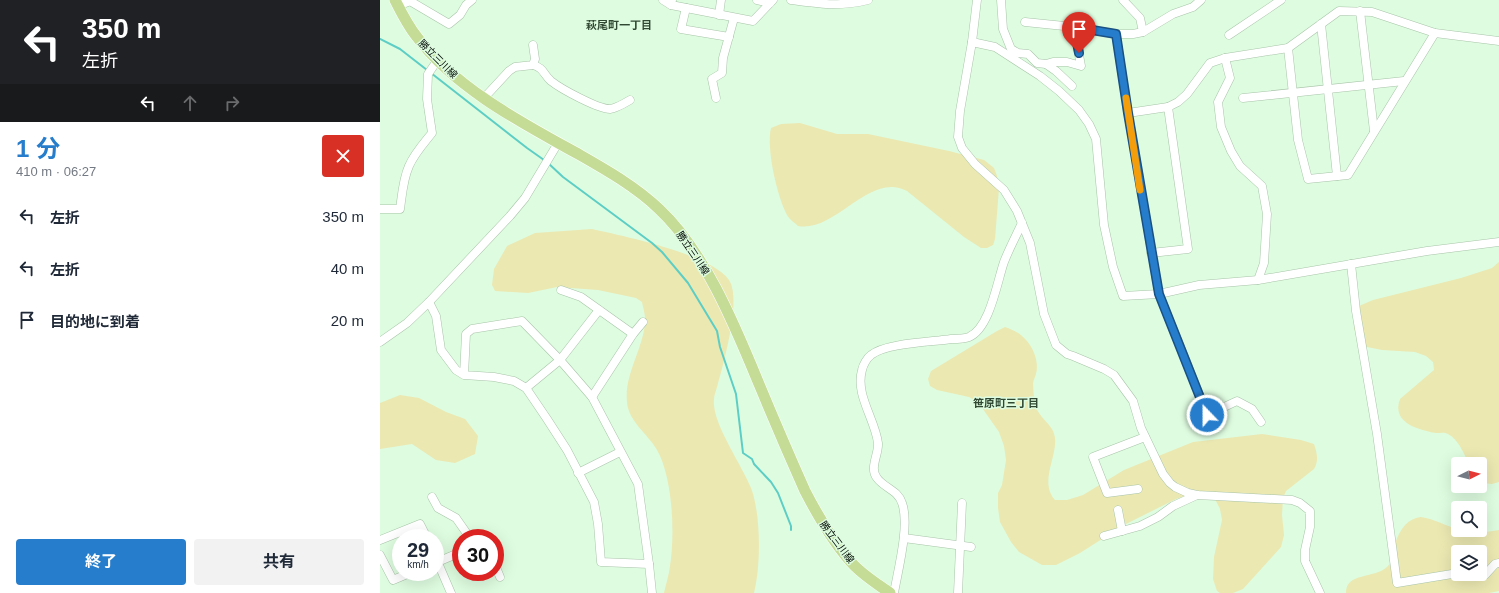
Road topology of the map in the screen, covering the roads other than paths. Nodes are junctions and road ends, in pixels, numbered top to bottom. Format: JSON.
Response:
{"nodes":[{"id":1,"x":472,"y":0,"type":"edge"},
{"id":2,"x":663,"y":0,"type":"edge"},
{"id":3,"x":721,"y":0,"type":"edge"},
{"id":4,"x":757,"y":0,"type":"edge"},
{"id":5,"x":791,"y":0,"type":"edge"},
{"id":6,"x":868,"y":0,"type":"edge"},
{"id":7,"x":977,"y":0,"type":"edge"},
{"id":8,"x":1001,"y":0,"type":"edge"},
{"id":9,"x":1123,"y":0,"type":"edge"},
{"id":10,"x":1201,"y":0,"type":"edge"},
{"id":11,"x":1280,"y":0,"type":"edge"},
{"id":12,"x":772,"y":2,"type":"edge"},
{"id":13,"x":397,"y":3,"type":"edge"},
{"id":14,"x":672,"y":3,"type":"edge"},
{"id":15,"x":686,"y":8,"type":"junction"},
{"id":16,"x":1360,"y":11,"type":"junction"},
{"id":17,"x":719,"y":15,"type":"junction"},
{"id":18,"x":734,"y":18,"type":"junction"},
{"id":19,"x":1025,"y":22,"type":"dead end"},
{"id":20,"x":1321,"y":24,"type":"junction"},
{"id":21,"x":1074,"y":27,"type":"junction"},
{"id":22,"x":1143,"y":32,"type":"junction"},
{"id":23,"x":1434,"y":33,"type":"junction"},
{"id":24,"x":1116,"y":34,"type":"junction"},
{"id":25,"x":1229,"y":35,"type":"dead end"},
{"id":26,"x":729,"y":37,"type":"junction"},
{"id":27,"x":1499,"y":41,"type":"edge"},
{"id":28,"x":972,"y":42,"type":"junction"},
{"id":29,"x":533,"y":45,"type":"dead end"},
{"id":30,"x":1288,"y":48,"type":"junction"},
{"id":31,"x":1225,"y":58,"type":"junction"},
{"id":32,"x":437,"y":61,"type":"junction"},
{"id":33,"x":1046,"y":64,"type":"junction"},
{"id":34,"x":533,"y":65,"type":"junction"},
{"id":35,"x":1404,"y":81,"type":"junction"},
{"id":36,"x":1368,"y":85,"type":"junction"},
{"id":37,"x":1072,"y":86,"type":"dead end"},
{"id":38,"x":1328,"y":89,"type":"junction"},
{"id":39,"x":1293,"y":93,"type":"junction"},
{"id":40,"x":484,"y":98,"type":"junction"},
{"id":41,"x":716,"y":98,"type":"dead end"},
{"id":42,"x":1243,"y":98,"type":"dead end"},
{"id":43,"x":630,"y":100,"type":"dead end"},
{"id":44,"x":1168,"y":107,"type":"junction"},
{"id":45,"x":1128,"y":113,"type":"junction"},
{"id":46,"x":1374,"y":131,"type":"junction"},
{"id":47,"x":558,"y":143,"type":"junction"},
{"id":48,"x":1337,"y":176,"type":"junction"},
{"id":49,"x":380,"y":209,"type":"edge"},
{"id":50,"x":1022,"y":223,"type":"junction"},
{"id":51,"x":1499,"y":242,"type":"edge"},
{"id":52,"x":1151,"y":253,"type":"junction"},
{"id":53,"x":1351,"y":264,"type":"junction"},
{"id":54,"x":1258,"y":280,"type":"junction"},
{"id":55,"x":561,"y":290,"type":"dead end"},
{"id":56,"x":1159,"y":294,"type":"junction"},
{"id":57,"x":429,"y":302,"type":"junction"},
{"id":58,"x":599,"y":310,"type":"junction"},
{"id":59,"x":643,"y":322,"type":"dead end"},
{"id":60,"x":633,"y":334,"type":"junction"},
{"id":61,"x":380,"y":342,"type":"edge"},
{"id":62,"x":560,"y":360,"type":"junction"},
{"id":63,"x":464,"y":375,"type":"junction"},
{"id":64,"x":526,"y":388,"type":"junction"},
{"id":65,"x":592,"y":397,"type":"junction"},
{"id":66,"x":1207,"y":415,"type":"junction"},
{"id":67,"x":1261,"y":422,"type":"dead end"},
{"id":68,"x":1211,"y":424,"type":"dead end"},
{"id":69,"x":1145,"y":436,"type":"junction"},
{"id":70,"x":620,"y":452,"type":"junction"},
{"id":71,"x":578,"y":473,"type":"junction"},
{"id":72,"x":1138,"y":489,"type":"dead end"},
{"id":73,"x":1197,"y":495,"type":"junction"},
{"id":74,"x":432,"y":497,"type":"dead end"},
{"id":75,"x":962,"y":503,"type":"dead end"},
{"id":76,"x":1118,"y":510,"type":"dead end"},
{"id":77,"x":408,"y":529,"type":"edge"},
{"id":78,"x":422,"y":529,"type":"edge"},
{"id":79,"x":464,"y":529,"type":"edge"},
{"id":80,"x":1122,"y":531,"type":"junction"},
{"id":81,"x":392,"y":535,"type":"edge"},
{"id":82,"x":1104,"y":536,"type":"dead end"},
{"id":83,"x":904,"y":538,"type":"junction"},
{"id":84,"x":380,"y":540,"type":"edge"},
{"id":85,"x":960,"y":545,"type":"junction"},
{"id":86,"x":971,"y":547,"type":"dead end"},
{"id":87,"x":380,"y":555,"type":"edge"},
{"id":88,"x":1499,"y":563,"type":"edge"},
{"id":89,"x":649,"y":564,"type":"junction"},
{"id":90,"x":1487,"y":573,"type":"edge"},
{"id":91,"x":1451,"y":574,"type":"edge"},
{"id":92,"x":392,"y":578,"type":"edge"},
{"id":93,"x":444,"y":578,"type":"edge"},
{"id":94,"x":451,"y":593,"type":"edge"},
{"id":95,"x":652,"y":593,"type":"edge"},
{"id":96,"x":890,"y":593,"type":"edge"},
{"id":97,"x":894,"y":593,"type":"edge"},
{"id":98,"x":958,"y":593,"type":"edge"},
{"id":99,"x":1320,"y":593,"type":"edge"}],
"edges":[{"from":1,"to":13,"type":"street"},
{"from":2,"to":14,"type":"street"},
{"from":3,"to":17,"type":"street"},
{"from":4,"to":12,"type":"street"},
{"from":5,"to":6,"type":"street"},
{"from":7,"to":28,"type":"street"},
{"from":8,"to":33,"type":"street"},
{"from":9,"to":22,"type":"street"},
{"from":10,"to":22,"type":"street"},
{"from":11,"to":25,"type":"street"},
{"from":12,"to":18,"type":"street"},
{"from":13,"to":32,"type":"main road","name":"勝立三川線"},
{"from":14,"to":15,"type":"street"},
{"from":15,"to":17,"type":"street"},
{"from":15,"to":26,"type":"street"},
{"from":16,"to":20,"type":"street"},
{"from":16,"to":23,"type":"street"},
{"from":16,"to":36,"type":"street"},
{"from":17,"to":18,"type":"street"},
{"from":18,"to":26,"type":"street"},
{"from":19,"to":21,"type":"street"},
{"from":20,"to":30,"type":"street"},
{"from":20,"to":38,"type":"street"},
{"from":21,"to":24,"type":"street"},
{"from":21,"to":33,"type":"street"},
{"from":22,"to":24,"type":"street"},
{"from":23,"to":27,"type":"street"},
{"from":23,"to":35,"type":"street"},
{"from":24,"to":45,"type":"street"},
{"from":26,"to":41,"type":"street"},
{"from":28,"to":50,"type":"street"},
{"from":28,"to":56,"type":"street"},
{"from":29,"to":34,"type":"street"},
{"from":30,"to":31,"type":"street"},
{"from":30,"to":39,"type":"street"},
{"from":31,"to":44,"type":"street"},
{"from":31,"to":54,"type":"street"},
{"from":32,"to":40,"type":"main road","name":"勝立三川線"},
{"from":32,"to":49,"type":"street"},
{"from":33,"to":37,"type":"street"},
{"from":34,"to":40,"type":"street"},
{"from":34,"to":43,"type":"street"},
{"from":35,"to":36,"type":"street"},
{"from":35,"to":46,"type":"street"},
{"from":36,"to":38,"type":"street"},
{"from":36,"to":46,"type":"street"},
{"from":38,"to":39,"type":"street"},
{"from":38,"to":48,"type":"street"},
{"from":39,"to":42,"type":"street"},
{"from":39,"to":48,"type":"street"},
{"from":40,"to":47,"type":"main road","name":"勝立三川線"},
{"from":44,"to":45,"type":"street"},
{"from":44,"to":52,"type":"street"},
{"from":45,"to":52,"type":"street"},
{"from":46,"to":48,"type":"street"},
{"from":47,"to":57,"type":"street"},
{"from":47,"to":96,"type":"main road","name":"勝立三川線"},
{"from":50,"to":69,"type":"street"},
{"from":50,"to":83,"type":"street"},
{"from":51,"to":53,"type":"street"},
{"from":52,"to":56,"type":"street"},
{"from":53,"to":54,"type":"street"},
{"from":53,"to":91,"type":"street"},
{"from":54,"to":56,"type":"street"},
{"from":55,"to":58,"type":"street"},
{"from":56,"to":66,"type":"street"},
{"from":57,"to":61,"type":"street"},
{"from":57,"to":63,"type":"street"},
{"from":58,"to":60,"type":"street"},
{"from":58,"to":62,"type":"street"},
{"from":59,"to":60,"type":"street"},
{"from":60,"to":65,"type":"street"},
{"from":62,"to":63,"type":"street"},
{"from":62,"to":64,"type":"street"},
{"from":62,"to":65,"type":"street"},
{"from":63,"to":64,"type":"street"},
{"from":64,"to":71,"type":"street"},
{"from":65,"to":70,"type":"street"},
{"from":66,"to":67,"type":"street"},
{"from":66,"to":68,"type":"street"},
{"from":69,"to":72,"type":"street"},
{"from":69,"to":73,"type":"street"},
{"from":70,"to":71,"type":"street"},
{"from":70,"to":89,"type":"street"},
{"from":71,"to":89,"type":"street"},
{"from":73,"to":80,"type":"street"},
{"from":73,"to":99,"type":"street"},
{"from":74,"to":79,"type":"street"},
{"from":75,"to":85,"type":"street"},
{"from":76,"to":80,"type":"street"},
{"from":77,"to":78,"type":"street"},
{"from":80,"to":82,"type":"street"},
{"from":81,"to":84,"type":"street"},
{"from":83,"to":85,"type":"street"},
{"from":83,"to":97,"type":"street"},
{"from":85,"to":86,"type":"street"},
{"from":85,"to":98,"type":"street"},
{"from":87,"to":92,"type":"street"},
{"from":88,"to":90,"type":"street"},
{"from":89,"to":95,"type":"street"},
{"from":93,"to":94,"type":"street"}]}
